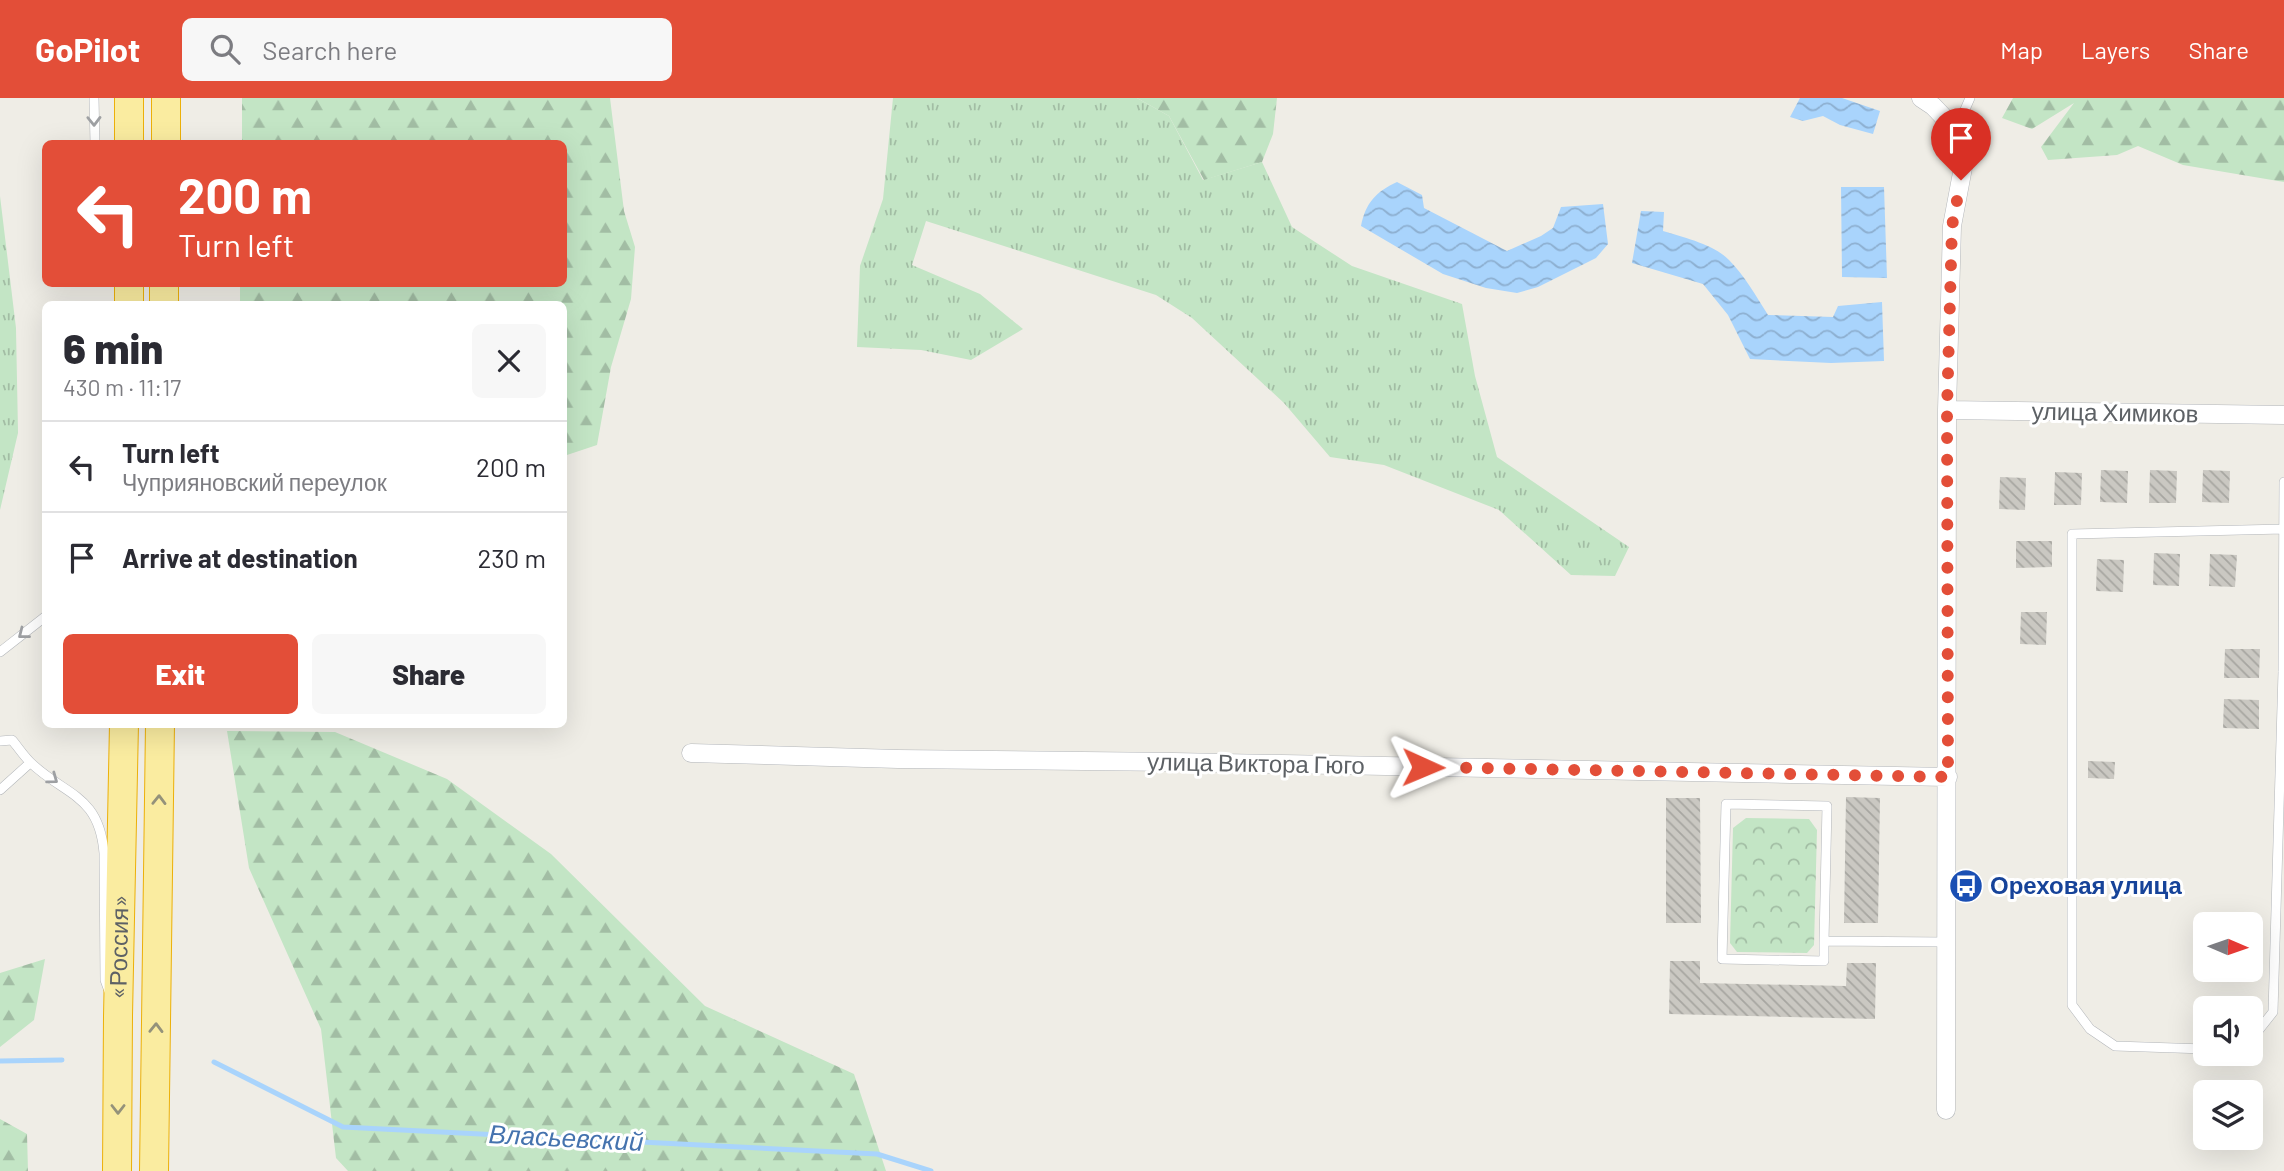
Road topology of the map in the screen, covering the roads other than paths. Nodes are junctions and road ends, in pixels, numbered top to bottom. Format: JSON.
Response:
{"nodes":[{"id":1,"x":94,"y":98,"type":"edge"},
{"id":2,"x":129,"y":98,"type":"edge"},
{"id":3,"x":166,"y":98,"type":"edge"},
{"id":4,"x":1921,"y":98,"type":"edge"},
{"id":5,"x":1970,"y":98,"type":"edge"},
{"id":6,"x":1954,"y":128,"type":"junction"},
{"id":7,"x":95,"y":140,"type":"edge"},
{"id":8,"x":129,"y":140,"type":"edge"},
{"id":9,"x":166,"y":140,"type":"edge"},
{"id":10,"x":1947,"y":410,"type":"junction"},
{"id":11,"x":2284,"y":415,"type":"edge"},
{"id":12,"x":2284,"y":482,"type":"edge"},
{"id":13,"x":2284,"y":529,"type":"edge"},
{"id":14,"x":42,"y":619,"type":"edge"},
{"id":15,"x":0,"y":652,"type":"edge"},
{"id":16,"x":124,"y":728,"type":"edge"},
{"id":17,"x":160,"y":728,"type":"edge"},
{"id":18,"x":0,"y":741,"type":"edge"},
{"id":19,"x":691,"y":753,"type":"dead end"},
{"id":20,"x":30,"y":762,"type":"junction"},
{"id":21,"x":1948,"y":777,"type":"junction"},
{"id":22,"x":0,"y":790,"type":"edge"},
{"id":23,"x":1824,"y":941,"type":"junction"},
{"id":24,"x":1945,"y":942,"type":"junction"},
{"id":25,"x":118,"y":1016,"type":"junction"},
{"id":26,"x":2263,"y":1025,"type":"edge"},
{"id":27,"x":2193,"y":1049,"type":"edge"},
{"id":28,"x":1946,"y":1110,"type":"dead end"},
{"id":29,"x":117,"y":1171,"type":"edge"},
{"id":30,"x":154,"y":1171,"type":"edge"}],
"edges":[{"from":1,"to":7,"type":"lane","one_way":true},
{"from":2,"to":8,"type":"highway"},
{"from":3,"to":9,"type":"highway"},
{"from":4,"to":6,"type":"street"},
{"from":5,"to":6,"type":"lane"},
{"from":6,"to":10,"type":"street"},
{"from":10,"to":11,"type":"street","name":"улица Химиков"},
{"from":10,"to":21,"type":"street"},
{"from":12,"to":13,"type":"lane"},
{"from":13,"to":26,"type":"lane"},
{"from":13,"to":27,"type":"lane"},
{"from":14,"to":15,"type":"lane","one_way":true},
{"from":16,"to":25,"type":"highway","name":"«Россия»"},
{"from":30,"to":17,"type":"highway","name":"«Россия»","one_way":true},
{"from":18,"to":20,"type":"lane"},
{"from":19,"to":21,"type":"street","name":"улица Виктора Гюго"},
{"from":20,"to":22,"type":"lane"},
{"from":20,"to":25,"type":"lane","one_way":true},
{"from":21,"to":24,"type":"street"},
{"from":23,"to":23,"type":"lane"},
{"from":23,"to":24,"type":"lane"},
{"from":24,"to":28,"type":"street"},
{"from":25,"to":29,"type":"highway","name":"«Россия»","one_way":true}]}
